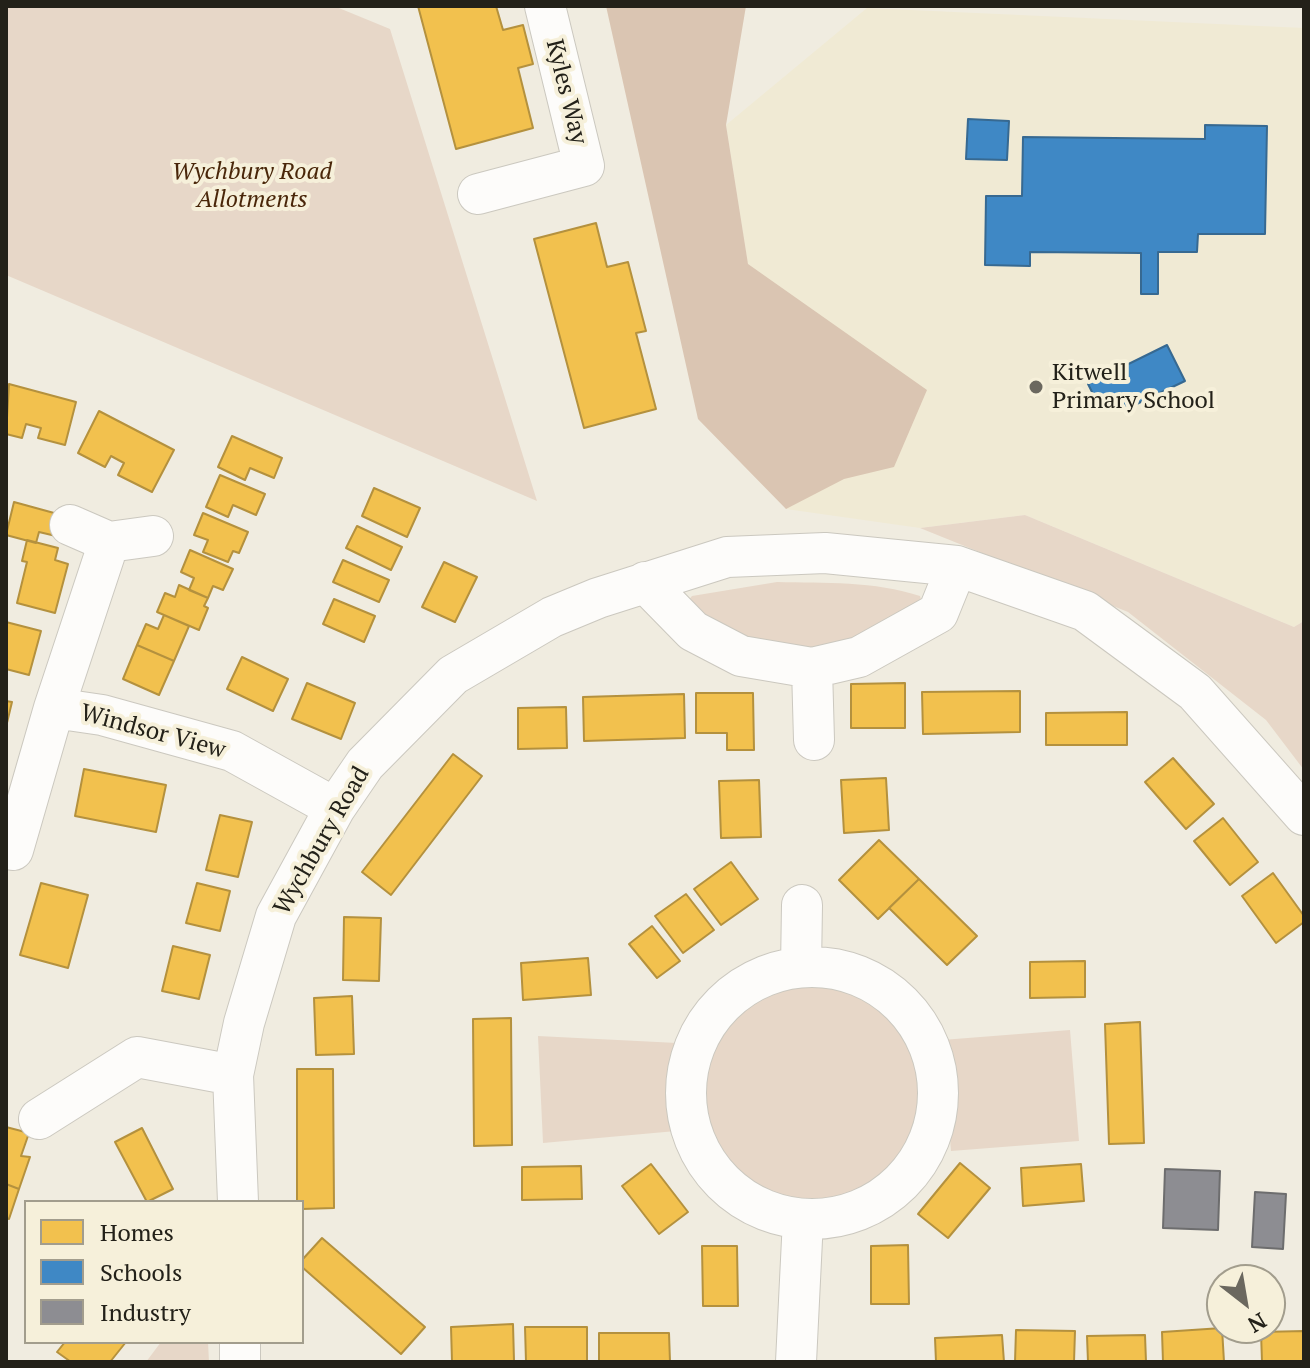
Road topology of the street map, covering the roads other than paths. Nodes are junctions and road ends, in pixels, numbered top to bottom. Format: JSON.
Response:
{"nodes":[{"id":1,"x":545,"y":6,"type":"edge"},
{"id":2,"x":478,"y":194,"type":"dead end"},
{"id":3,"x":70,"y":525,"type":"dead end"},
{"id":4,"x":153,"y":536,"type":"dead end"},
{"id":5,"x":109,"y":542,"type":"junction"},
{"id":6,"x":957,"y":566,"type":"junction"},
{"id":7,"x":645,"y":582,"type":"junction"},
{"id":8,"x":812,"y":668,"type":"junction"},
{"id":9,"x":54,"y":708,"type":"junction"},
{"id":10,"x":814,"y":740,"type":"dead end"},
{"id":11,"x":335,"y":808,"type":"junction"},
{"id":12,"x":1304,"y":815,"type":"edge"},
{"id":13,"x":13,"y":850,"type":"dead end"},
{"id":14,"x":802,"y":905,"type":"dead end"},
{"id":15,"x":801,"y":967,"type":"junction"},
{"id":16,"x":233,"y":1075,"type":"junction"},
{"id":17,"x":39,"y":1119,"type":"dead end"},
{"id":18,"x":238,"y":1200,"type":"edge"},
{"id":19,"x":803,"y":1219,"type":"junction"},
{"id":20,"x":796,"y":1362,"type":"edge"}],
"edges":[{"from":1,"to":2,"type":"street","name":"Kyles Way"},
{"from":3,"to":5,"type":"street"},
{"from":4,"to":5,"type":"street"},
{"from":5,"to":9,"type":"street","name":"Windsor View"},
{"from":6,"to":7,"type":"street","name":"Wychbury Road"},
{"from":6,"to":8,"type":"street"},
{"from":6,"to":12,"type":"street","name":"Wychbury Road"},
{"from":7,"to":8,"type":"street"},
{"from":7,"to":11,"type":"street","name":"Wychbury Road"},
{"from":8,"to":10,"type":"street"},
{"from":9,"to":11,"type":"street","name":"Windsor View"},
{"from":9,"to":13,"type":"street","name":"Windsor View"},
{"from":11,"to":16,"type":"street","name":"Wychbury Road"},
{"from":14,"to":15,"type":"street"},
{"from":15,"to":19,"type":"street"},
{"from":15,"to":19,"type":"street"},
{"from":16,"to":17,"type":"street"},
{"from":16,"to":18,"type":"street","name":"Wychbury Road"},
{"from":19,"to":20,"type":"street"}]}
